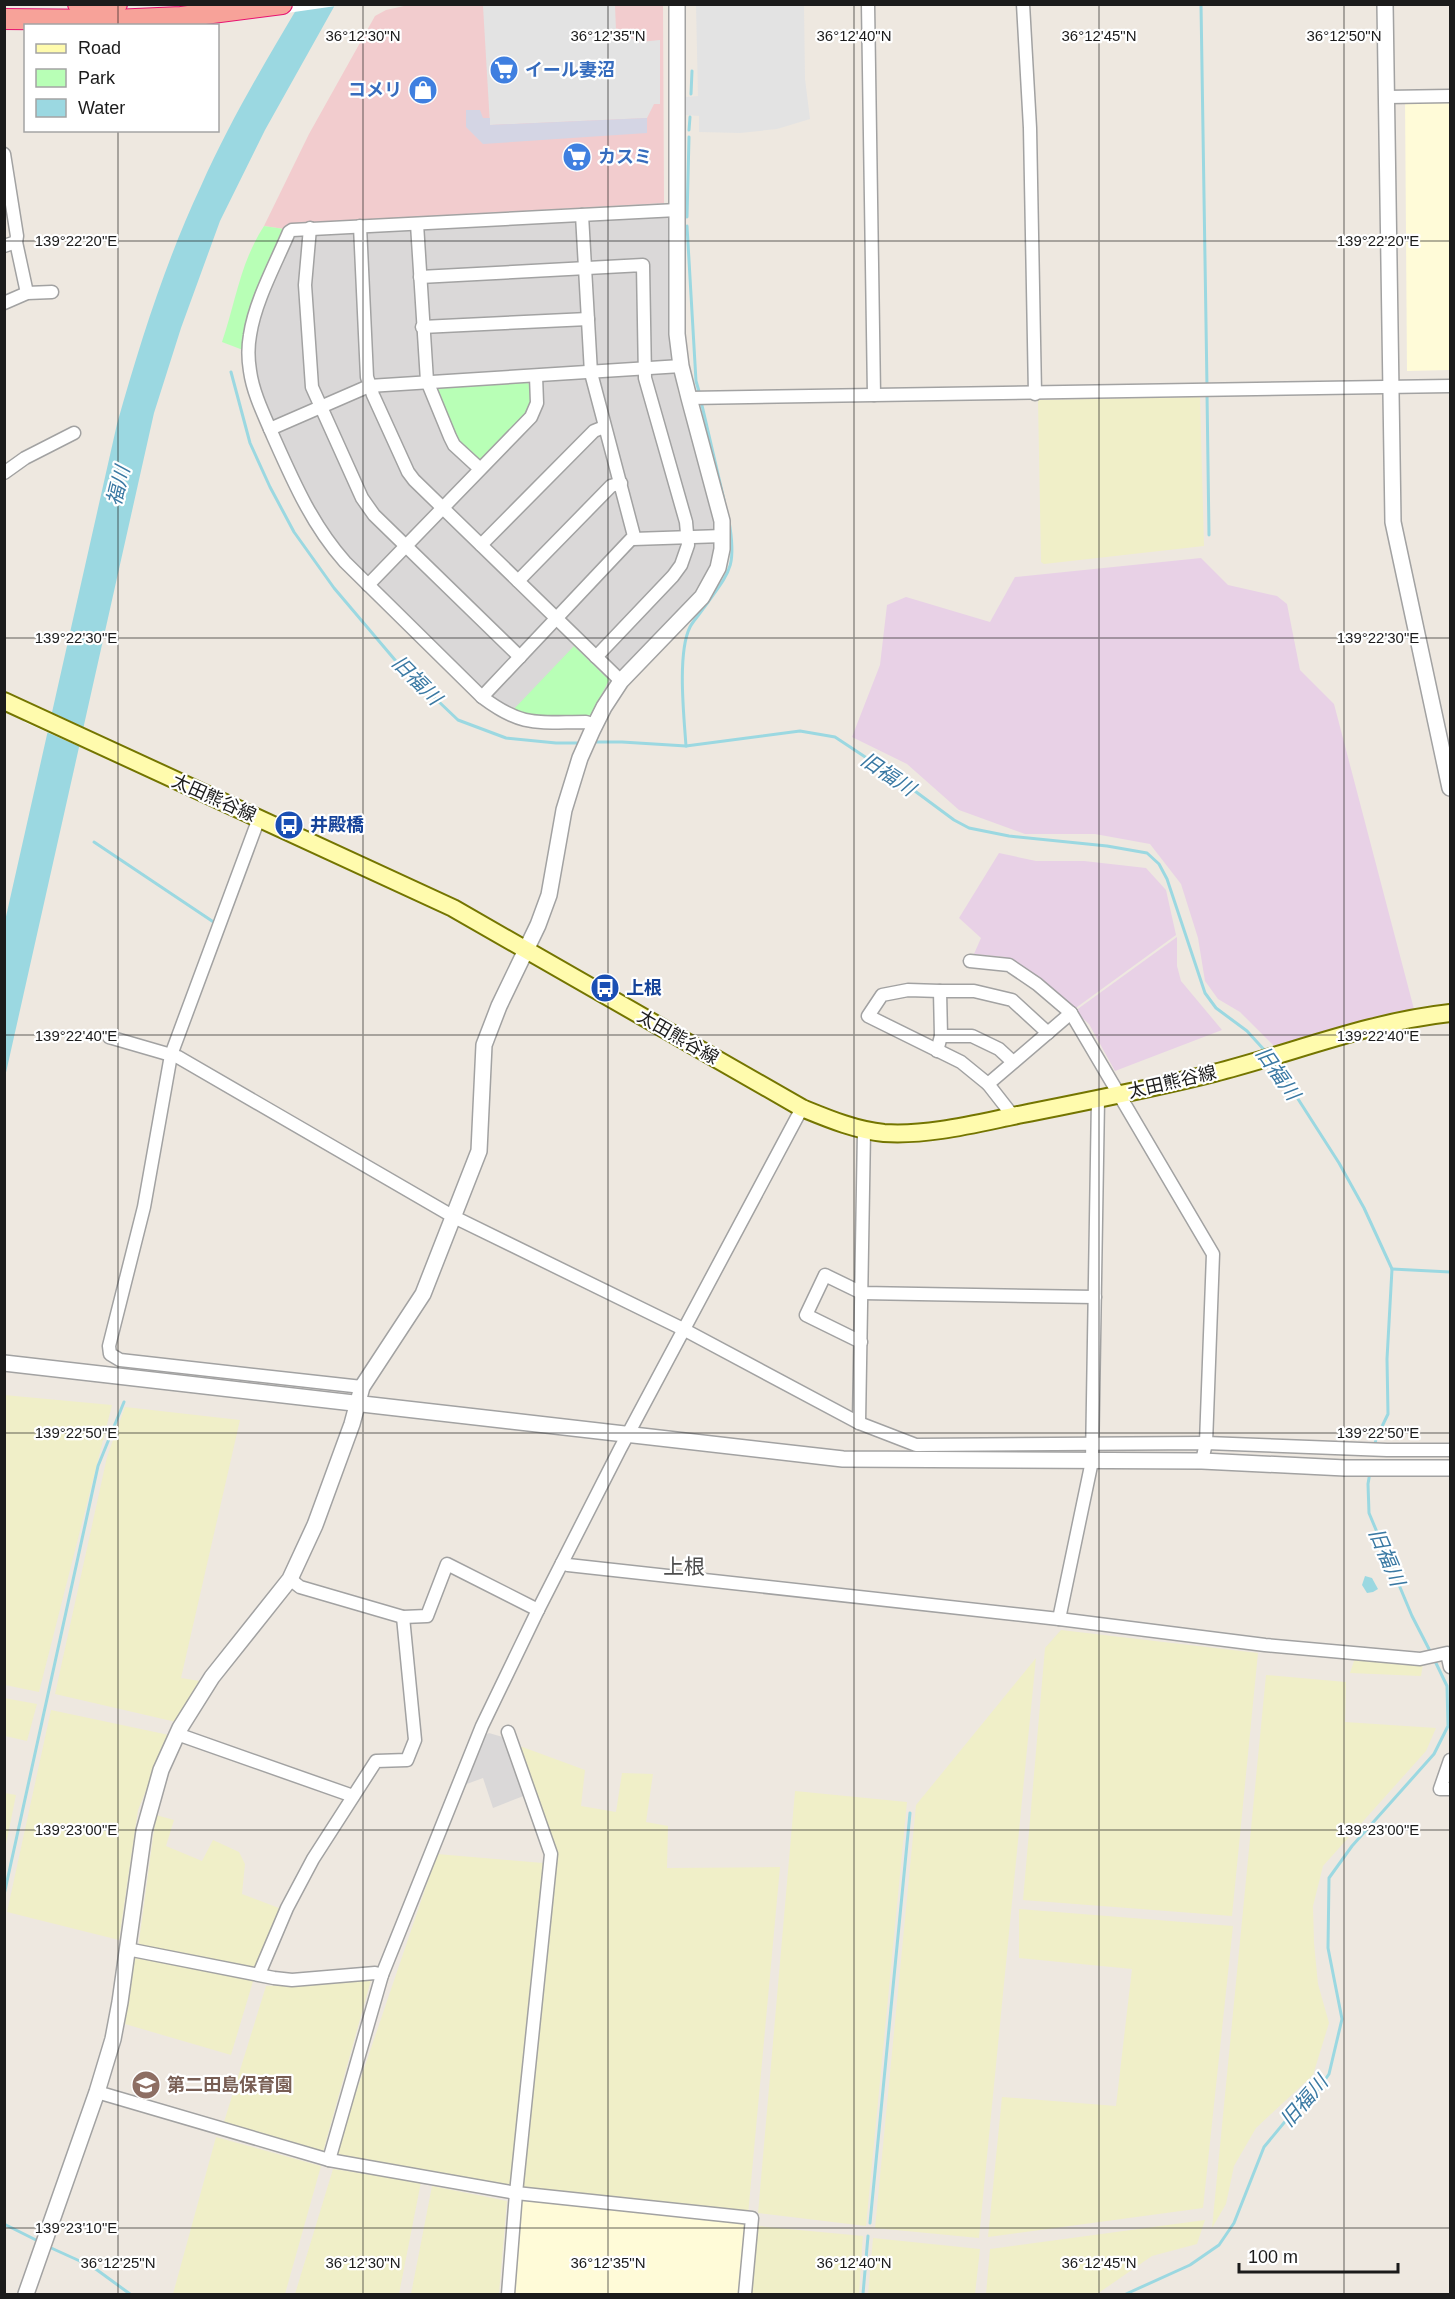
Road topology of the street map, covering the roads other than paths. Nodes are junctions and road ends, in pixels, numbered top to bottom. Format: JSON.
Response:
{"nodes":[{"id":1,"x":78,"y":4,"type":"edge"},
{"id":2,"x":117,"y":4,"type":"edge"},
{"id":3,"x":677,"y":4,"type":"edge"},
{"id":4,"x":868,"y":4,"type":"edge"},
{"id":5,"x":1023,"y":4,"type":"edge"},
{"id":6,"x":1385,"y":4,"type":"edge"},
{"id":7,"x":276,"y":5,"type":"edge"},
{"id":8,"x":4,"y":19,"type":"edge"},
{"id":9,"x":1450,"y":96,"type":"edge"},
{"id":10,"x":1387,"y":97,"type":"junction"},
{"id":11,"x":4,"y":154,"type":"edge"},
{"id":12,"x":7,"y":189,"type":"edge"},
{"id":13,"x":677,"y":210,"type":"junction"},
{"id":14,"x":582,"y":214,"type":"junction"},
{"id":15,"x":417,"y":224,"type":"junction"},
{"id":16,"x":360,"y":226,"type":"junction"},
{"id":17,"x":310,"y":228,"type":"junction"},
{"id":18,"x":10,"y":244,"type":"edge"},
{"id":19,"x":585,"y":266,"type":"junction"},
{"id":20,"x":420,"y":277,"type":"junction"},
{"id":21,"x":52,"y":292,"type":"dead end"},
{"id":22,"x":27,"y":293,"type":"junction"},
{"id":23,"x":4,"y":303,"type":"edge"},
{"id":24,"x":588,"y":319,"type":"junction"},
{"id":25,"x":422,"y":327,"type":"junction"},
{"id":26,"x":681,"y":366,"type":"junction"},
{"id":27,"x":644,"y":369,"type":"junction"},
{"id":28,"x":591,"y":373,"type":"junction"},
{"id":29,"x":536,"y":376,"type":"junction"},
{"id":30,"x":427,"y":381,"type":"junction"},
{"id":31,"x":369,"y":386,"type":"junction"},
{"id":32,"x":1390,"y":387,"type":"junction"},
{"id":33,"x":1450,"y":387,"type":"edge"},
{"id":34,"x":1035,"y":394,"type":"junction"},
{"id":35,"x":874,"y":395,"type":"junction"},
{"id":36,"x":689,"y":398,"type":"junction"},
{"id":37,"x":319,"y":406,"type":"junction"},
{"id":38,"x":604,"y":427,"type":"junction"},
{"id":39,"x":270,"y":429,"type":"junction"},
{"id":40,"x":74,"y":433,"type":"dead end"},
{"id":41,"x":479,"y":468,"type":"junction"},
{"id":42,"x":4,"y":473,"type":"edge"},
{"id":43,"x":621,"y":483,"type":"junction"},
{"id":44,"x":442,"y":506,"type":"junction"},
{"id":45,"x":723,"y":536,"type":"junction"},
{"id":46,"x":688,"y":537,"type":"junction"},
{"id":47,"x":633,"y":539,"type":"junction"},
{"id":48,"x":405,"y":545,"type":"junction"},
{"id":49,"x":481,"y":545,"type":"junction"},
{"id":50,"x":518,"y":581,"type":"junction"},
{"id":51,"x":368,"y":585,"type":"junction"},
{"id":52,"x":557,"y":619,"type":"junction"},
{"id":53,"x":520,"y":657,"type":"junction"},
{"id":54,"x":596,"y":657,"type":"junction"},
{"id":55,"x":621,"y":681,"type":"junction"},
{"id":56,"x":482,"y":697,"type":"junction"},
{"id":57,"x":4,"y":700,"type":"edge"},
{"id":58,"x":593,"y":728,"type":"junction"},
{"id":59,"x":1450,"y":788,"type":"edge"},
{"id":60,"x":259,"y":818,"type":"junction"},
{"id":61,"x":526,"y":950,"type":"junction"},
{"id":62,"x":970,"y":962,"type":"dead end"},
{"id":63,"x":940,"y":991,"type":"junction"},
{"id":64,"x":1071,"y":1013,"type":"junction"},
{"id":65,"x":1450,"y":1013,"type":"edge"},
{"id":66,"x":1048,"y":1033,"type":"junction"},
{"id":67,"x":941,"y":1036,"type":"junction"},
{"id":68,"x":109,"y":1037,"type":"dead end"},
{"id":69,"x":937,"y":1051,"type":"junction"},
{"id":70,"x":171,"y":1055,"type":"junction"},
{"id":71,"x":1013,"y":1062,"type":"junction"},
{"id":72,"x":988,"y":1084,"type":"junction"},
{"id":73,"x":1120,"y":1094,"type":"junction"},
{"id":74,"x":1098,"y":1099,"type":"junction"},
{"id":75,"x":802,"y":1108,"type":"junction"},
{"id":76,"x":1013,"y":1116,"type":"junction"},
{"id":77,"x":864,"y":1130,"type":"junction"},
{"id":78,"x":454,"y":1217,"type":"junction"},
{"id":79,"x":862,"y":1293,"type":"junction"},
{"id":80,"x":1095,"y":1297,"type":"junction"},
{"id":81,"x":683,"y":1329,"type":"junction"},
{"id":82,"x":861,"y":1342,"type":"junction"},
{"id":83,"x":4,"y":1363,"type":"edge"},
{"id":84,"x":362,"y":1387,"type":"junction"},
{"id":85,"x":358,"y":1404,"type":"junction"},
{"id":86,"x":859,"y":1423,"type":"junction"},
{"id":87,"x":627,"y":1436,"type":"junction"},
{"id":88,"x":1092,"y":1443,"type":"junction"},
{"id":89,"x":1206,"y":1443,"type":"junction"},
{"id":90,"x":1450,"y":1450,"type":"edge"},
{"id":91,"x":1092,"y":1461,"type":"junction"},
{"id":92,"x":1202,"y":1461,"type":"junction"},
{"id":93,"x":1450,"y":1468,"type":"edge"},
{"id":94,"x":562,"y":1563,"type":"junction"},
{"id":95,"x":290,"y":1579,"type":"junction"},
{"id":96,"x":538,"y":1610,"type":"junction"},
{"id":97,"x":403,"y":1617,"type":"junction"},
{"id":98,"x":1059,"y":1619,"type":"junction"},
{"id":99,"x":1450,"y":1667,"type":"edge"},
{"id":100,"x":508,"y":1732,"type":"dead end"},
{"id":101,"x":177,"y":1734,"type":"junction"},
{"id":102,"x":1450,"y":1760,"type":"edge"},
{"id":103,"x":1450,"y":1789,"type":"edge"},
{"id":104,"x":353,"y":1796,"type":"junction"},
{"id":105,"x":127,"y":1949,"type":"junction"},
{"id":106,"x":259,"y":1974,"type":"junction"},
{"id":107,"x":382,"y":1975,"type":"junction"},
{"id":108,"x":98,"y":2092,"type":"junction"},
{"id":109,"x":329,"y":2160,"type":"junction"},
{"id":110,"x":516,"y":2193,"type":"junction"},
{"id":111,"x":26,"y":2295,"type":"edge"},
{"id":112,"x":508,"y":2295,"type":"edge"},
{"id":113,"x":745,"y":2295,"type":"edge"}],
"edges":[{"from":1,"to":2,"type":"highway"},
{"from":3,"to":13,"type":"street"},
{"from":4,"to":35,"type":"street"},
{"from":5,"to":34,"type":"street"},
{"from":6,"to":10,"type":"street"},
{"from":7,"to":8,"type":"highway"},
{"from":9,"to":10,"type":"street"},
{"from":10,"to":32,"type":"street"},
{"from":11,"to":12,"type":"street"},
{"from":12,"to":18,"type":"street"},
{"from":13,"to":14,"type":"street"},
{"from":13,"to":26,"type":"street"},
{"from":14,"to":15,"type":"street"},
{"from":14,"to":19,"type":"street"},
{"from":15,"to":16,"type":"street"},
{"from":15,"to":20,"type":"street"},
{"from":16,"to":17,"type":"street"},
{"from":16,"to":31,"type":"street"},
{"from":17,"to":37,"type":"street"},
{"from":17,"to":39,"type":"street"},
{"from":18,"to":22,"type":"street"},
{"from":19,"to":20,"type":"street"},
{"from":19,"to":24,"type":"street"},
{"from":19,"to":27,"type":"street"},
{"from":20,"to":25,"type":"street"},
{"from":21,"to":22,"type":"street"},
{"from":22,"to":23,"type":"street"},
{"from":24,"to":25,"type":"street"},
{"from":24,"to":28,"type":"street"},
{"from":25,"to":30,"type":"street"},
{"from":26,"to":27,"type":"street"},
{"from":26,"to":36,"type":"street"},
{"from":27,"to":28,"type":"street"},
{"from":27,"to":46,"type":"street"},
{"from":28,"to":29,"type":"street"},
{"from":28,"to":38,"type":"street"},
{"from":29,"to":30,"type":"street"},
{"from":29,"to":41,"type":"street"},
{"from":30,"to":31,"type":"street"},
{"from":30,"to":41,"type":"street"},
{"from":31,"to":37,"type":"street"},
{"from":31,"to":44,"type":"street"},
{"from":32,"to":33,"type":"street"},
{"from":32,"to":34,"type":"street"},
{"from":32,"to":59,"type":"street"},
{"from":34,"to":35,"type":"street"},
{"from":35,"to":36,"type":"street"},
{"from":36,"to":45,"type":"street"},
{"from":37,"to":39,"type":"street"},
{"from":37,"to":48,"type":"street"},
{"from":38,"to":43,"type":"street"},
{"from":38,"to":49,"type":"street"},
{"from":39,"to":51,"type":"street"},
{"from":40,"to":42,"type":"street"},
{"from":41,"to":44,"type":"street"},
{"from":43,"to":47,"type":"street"},
{"from":43,"to":50,"type":"street"},
{"from":44,"to":48,"type":"street"},
{"from":44,"to":49,"type":"street"},
{"from":45,"to":46,"type":"street"},
{"from":45,"to":55,"type":"street"},
{"from":46,"to":47,"type":"street"},
{"from":46,"to":54,"type":"street"},
{"from":47,"to":52,"type":"street"},
{"from":48,"to":51,"type":"street"},
{"from":48,"to":53,"type":"street"},
{"from":49,"to":50,"type":"street"},
{"from":50,"to":52,"type":"street"},
{"from":51,"to":56,"type":"street"},
{"from":52,"to":53,"type":"street"},
{"from":52,"to":54,"type":"street"},
{"from":53,"to":56,"type":"street"},
{"from":54,"to":55,"type":"street"},
{"from":55,"to":58,"type":"street"},
{"from":56,"to":58,"type":"street"},
{"from":57,"to":60,"type":"main road","name":"太田熊谷線"},
{"from":58,"to":61,"type":"street"},
{"from":60,"to":61,"type":"main road","name":"太田熊谷線"},
{"from":60,"to":70,"type":"street"},
{"from":61,"to":75,"type":"main road","name":"太田熊谷線"},
{"from":61,"to":78,"type":"street"},
{"from":62,"to":64,"type":"street"},
{"from":63,"to":66,"type":"street"},
{"from":63,"to":67,"type":"street"},
{"from":63,"to":69,"type":"street"},
{"from":64,"to":66,"type":"street"},
{"from":64,"to":73,"type":"street"},
{"from":65,"to":73,"type":"main road","name":"太田熊谷線"},
{"from":66,"to":71,"type":"street"},
{"from":67,"to":69,"type":"street"},
{"from":67,"to":71,"type":"street"},
{"from":68,"to":70,"type":"street"},
{"from":69,"to":72,"type":"street"},
{"from":70,"to":78,"type":"street"},
{"from":70,"to":84,"type":"street"},
{"from":71,"to":72,"type":"street"},
{"from":72,"to":76,"type":"street"},
{"from":73,"to":74,"type":"main road","name":"太田熊谷線"},
{"from":73,"to":89,"type":"street"},
{"from":74,"to":76,"type":"main road","name":"太田熊谷線"},
{"from":74,"to":80,"type":"street"},
{"from":75,"to":77,"type":"main road","name":"太田熊谷線"},
{"from":75,"to":81,"type":"street"},
{"from":76,"to":77,"type":"main road","name":"太田熊谷線"},
{"from":77,"to":79,"type":"street"},
{"from":78,"to":81,"type":"street"},
{"from":78,"to":84,"type":"street"},
{"from":79,"to":80,"type":"street"},
{"from":79,"to":82,"type":"street"},
{"from":79,"to":82,"type":"street"},
{"from":80,"to":88,"type":"street"},
{"from":81,"to":86,"type":"street"},
{"from":81,"to":87,"type":"street"},
{"from":82,"to":86,"type":"street"},
{"from":83,"to":85,"type":"street"},
{"from":84,"to":85,"type":"street"},
{"from":85,"to":87,"type":"street"},
{"from":85,"to":95,"type":"street"},
{"from":86,"to":88,"type":"street"},
{"from":87,"to":91,"type":"street"},
{"from":87,"to":94,"type":"street"},
{"from":88,"to":89,"type":"street"},
{"from":88,"to":91,"type":"street"},
{"from":89,"to":90,"type":"street"},
{"from":89,"to":92,"type":"street"},
{"from":91,"to":92,"type":"street"},
{"from":91,"to":98,"type":"street"},
{"from":92,"to":93,"type":"street"},
{"from":94,"to":96,"type":"street"},
{"from":94,"to":98,"type":"street"},
{"from":95,"to":97,"type":"street"},
{"from":95,"to":101,"type":"street"},
{"from":96,"to":97,"type":"street"},
{"from":96,"to":107,"type":"street"},
{"from":97,"to":104,"type":"street"},
{"from":98,"to":99,"type":"street"},
{"from":100,"to":110,"type":"street"},
{"from":101,"to":104,"type":"street"},
{"from":101,"to":105,"type":"street"},
{"from":102,"to":103,"type":"street"},
{"from":104,"to":106,"type":"street"},
{"from":105,"to":106,"type":"street"},
{"from":105,"to":108,"type":"street"},
{"from":106,"to":107,"type":"street"},
{"from":107,"to":109,"type":"street"},
{"from":108,"to":109,"type":"street"},
{"from":108,"to":111,"type":"street"},
{"from":109,"to":110,"type":"street"},
{"from":110,"to":112,"type":"street"},
{"from":110,"to":113,"type":"street"}]}
